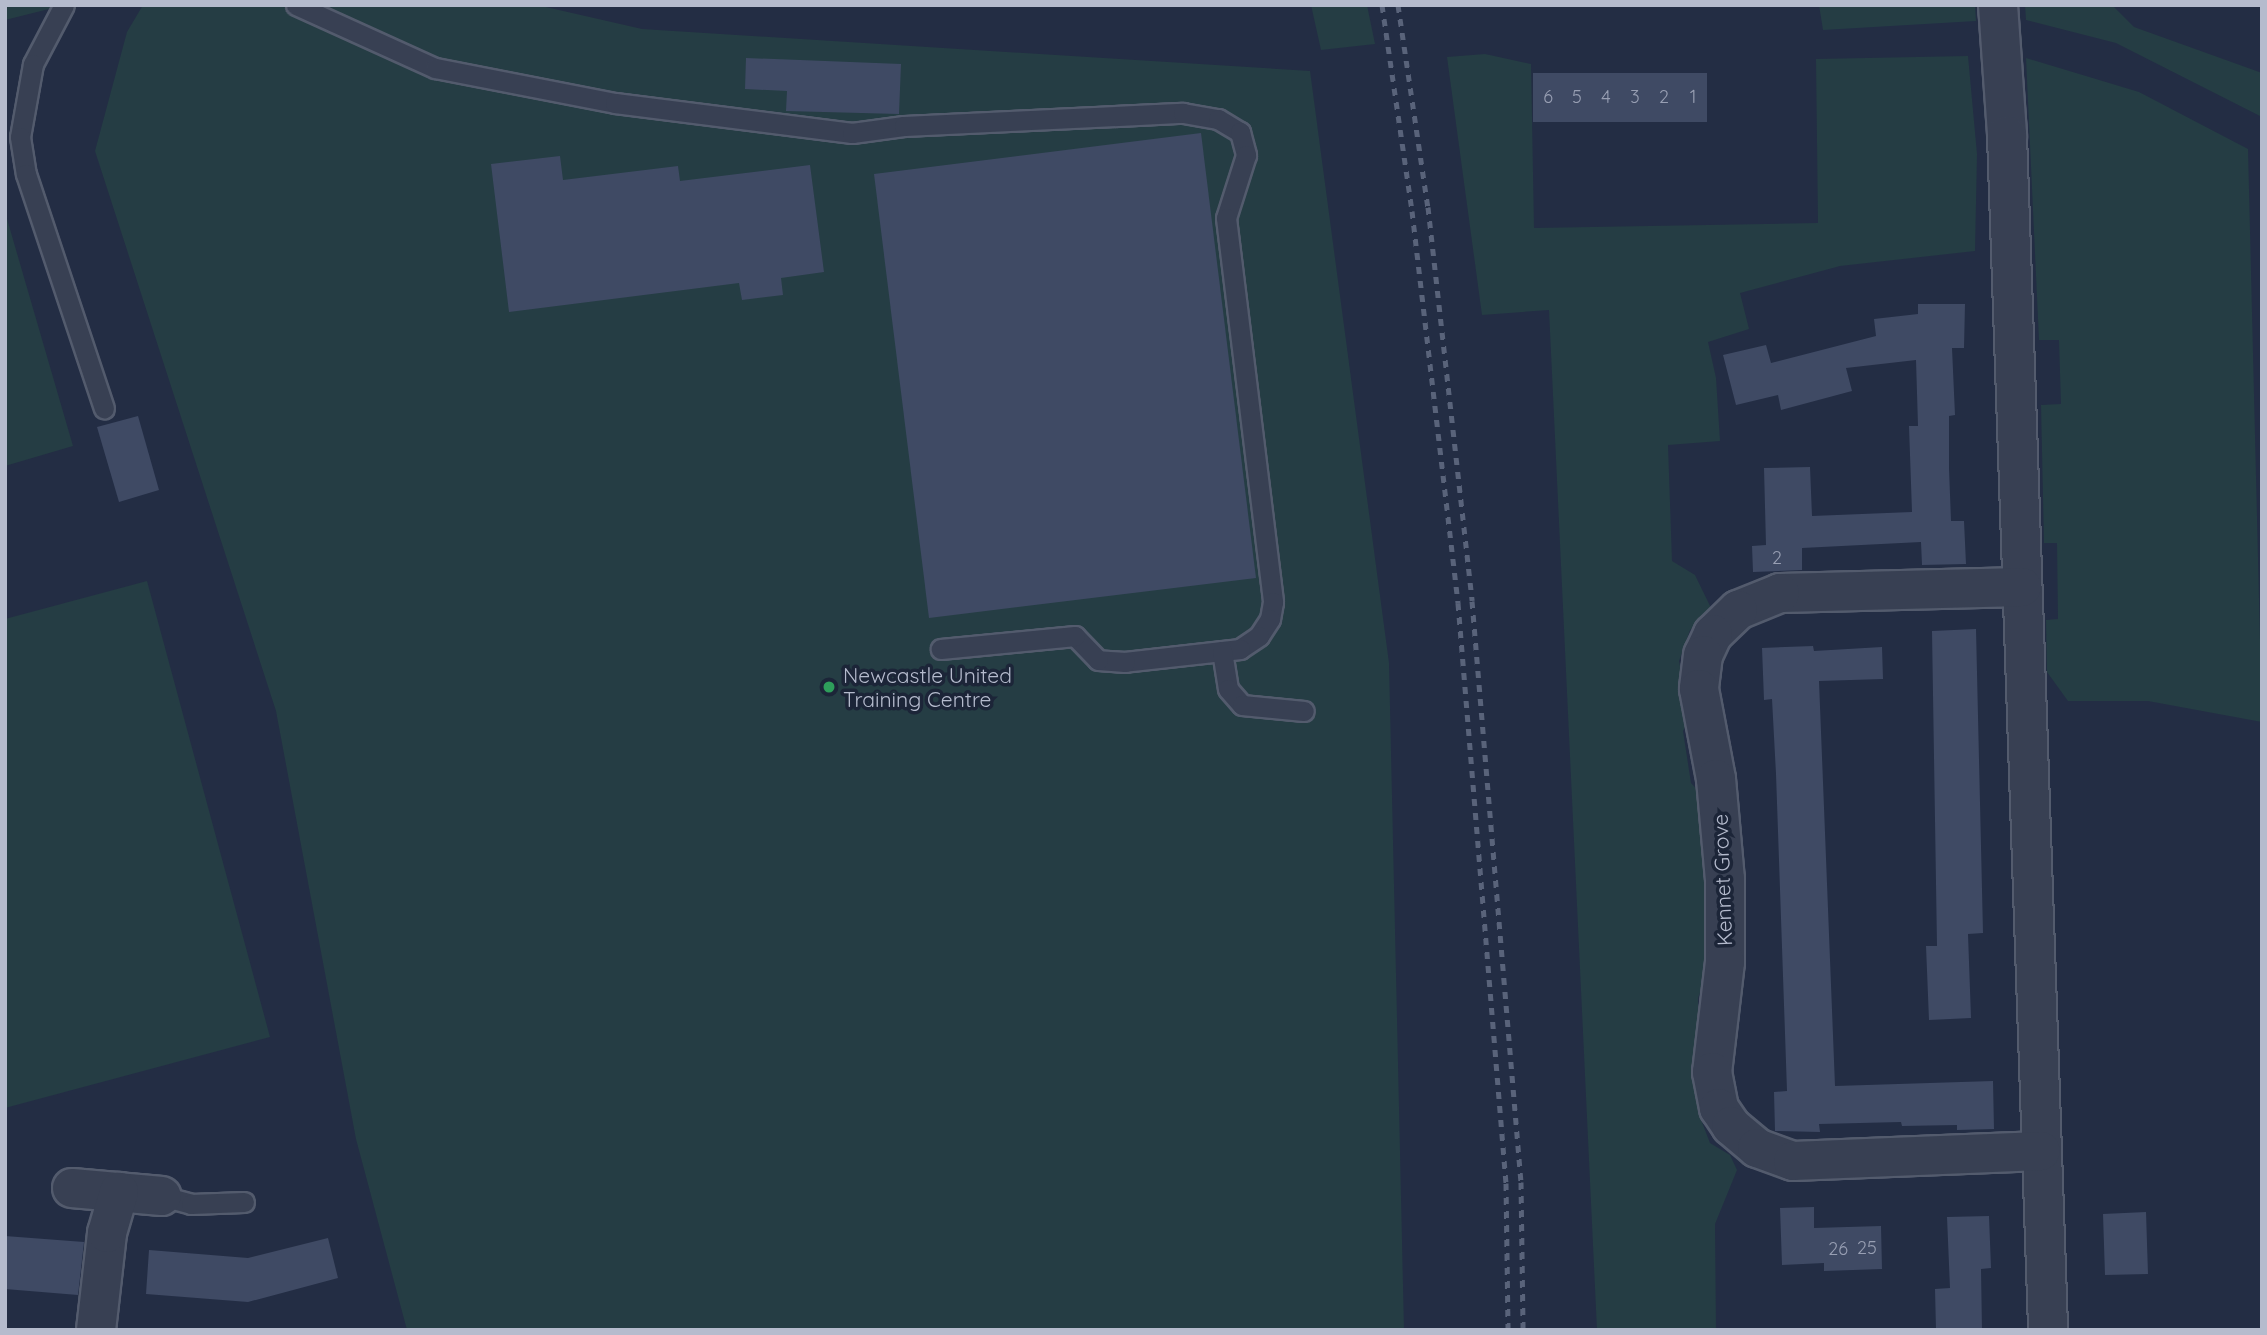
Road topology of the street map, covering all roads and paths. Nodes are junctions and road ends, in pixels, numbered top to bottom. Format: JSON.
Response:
{"nodes":[{"id":1,"x":64,"y":5,"type":"edge"},
{"id":2,"x":296,"y":5,"type":"edge"},
{"id":3,"x":1998,"y":5,"type":"edge"},
{"id":4,"x":104,"y":408,"type":"dead end"},
{"id":5,"x":2022,"y":587,"type":"junction"},
{"id":6,"x":941,"y":649,"type":"dead end"},
{"id":7,"x":1223,"y":651,"type":"junction"},
{"id":8,"x":1304,"y":710,"type":"dead end"},
{"id":9,"x":2041,"y":1151,"type":"junction"},
{"id":10,"x":72,"y":1188,"type":"dead end"},
{"id":11,"x":119,"y":1192,"type":"junction"},
{"id":12,"x":162,"y":1196,"type":"joint"},
{"id":13,"x":244,"y":1202,"type":"dead end"},
{"id":14,"x":96,"y":1330,"type":"edge"},
{"id":15,"x":2048,"y":1330,"type":"edge"}],
"edges":[{"from":1,"to":4,"type":"lane"},
{"from":2,"to":7,"type":"lane"},
{"from":3,"to":5,"type":"street"},
{"from":5,"to":9,"type":"street"},
{"from":5,"to":9,"type":"street","name":"Kennet Grove"},
{"from":6,"to":7,"type":"lane"},
{"from":7,"to":8,"type":"lane"},
{"from":9,"to":15,"type":"street"},
{"from":10,"to":11,"type":"street"},
{"from":11,"to":12,"type":"street"},
{"from":11,"to":14,"type":"street"},
{"from":12,"to":13,"type":"lane"}]}
